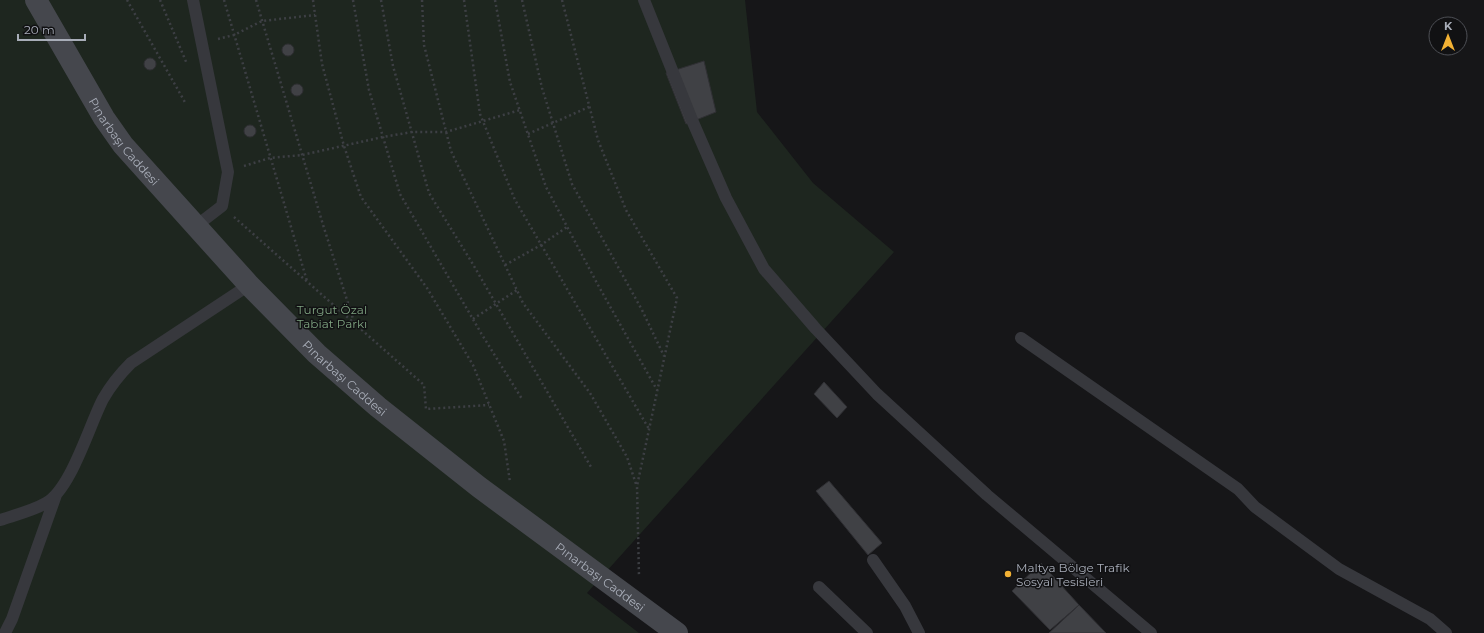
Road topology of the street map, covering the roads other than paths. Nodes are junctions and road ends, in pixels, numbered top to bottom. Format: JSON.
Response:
{"nodes":[{"id":1,"x":36,"y":0,"type":"edge"},
{"id":2,"x":193,"y":0,"type":"edge"},
{"id":3,"x":644,"y":0,"type":"edge"},
{"id":4,"x":196,"y":226,"type":"junction"},
{"id":5,"x":249,"y":285,"type":"junction"},
{"id":6,"x":1021,"y":338,"type":"dead end"},
{"id":7,"x":57,"y":492,"type":"junction"},
{"id":8,"x":0,"y":520,"type":"edge"},
{"id":9,"x":873,"y":560,"type":"dead end"},
{"id":10,"x":819,"y":587,"type":"dead end"},
{"id":11,"x":5,"y":633,"type":"edge"},
{"id":12,"x":677,"y":633,"type":"edge"},
{"id":13,"x":867,"y":633,"type":"edge"},
{"id":14,"x":919,"y":633,"type":"edge"},
{"id":15,"x":1151,"y":633,"type":"edge"},
{"id":16,"x":1446,"y":633,"type":"edge"}],
"edges":[{"from":1,"to":4,"type":"street","name":"Pınarbaşı Caddesi"},
{"from":2,"to":4,"type":"lane"},
{"from":3,"to":15,"type":"lane"},
{"from":4,"to":5,"type":"street","name":"Pınarbaşı Caddesi"},
{"from":5,"to":7,"type":"lane"},
{"from":5,"to":12,"type":"street","name":"Pınarbaşı Caddesi"},
{"from":6,"to":16,"type":"lane"},
{"from":7,"to":8,"type":"lane"},
{"from":7,"to":11,"type":"lane"},
{"from":9,"to":14,"type":"lane"},
{"from":10,"to":13,"type":"lane"}]}
